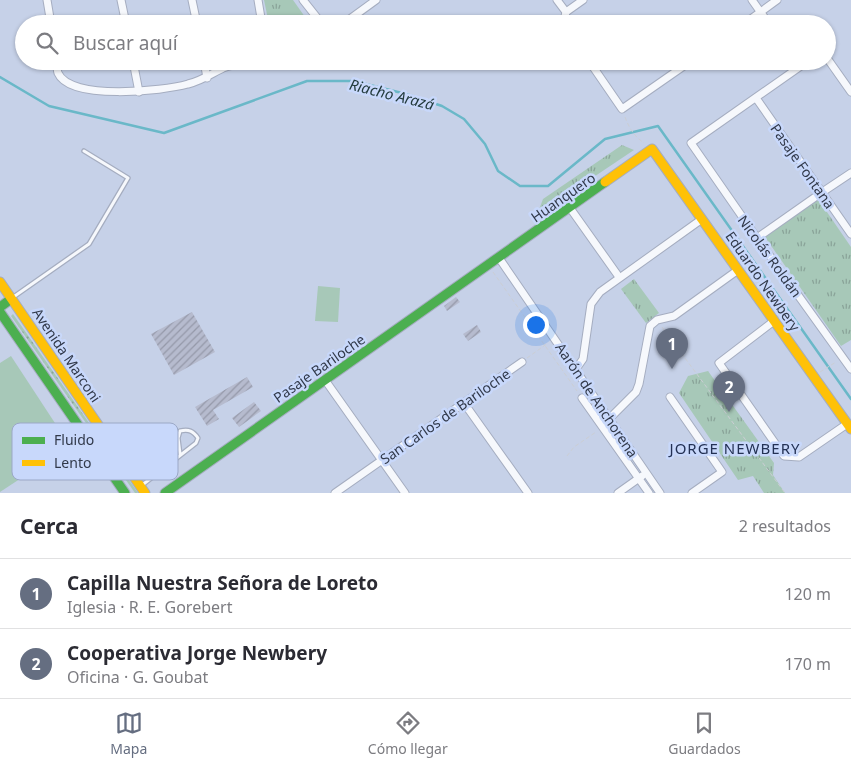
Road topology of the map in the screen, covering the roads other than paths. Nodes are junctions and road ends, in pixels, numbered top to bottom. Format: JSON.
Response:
{"nodes":[{"id":1,"x":47,"y":0,"type":"edge"},
{"id":2,"x":121,"y":0,"type":"edge"},
{"id":3,"x":192,"y":0,"type":"edge"},
{"id":4,"x":258,"y":0,"type":"edge"},
{"id":5,"x":303,"y":0,"type":"edge"},
{"id":6,"x":376,"y":0,"type":"edge"},
{"id":7,"x":557,"y":0,"type":"edge"},
{"id":8,"x":583,"y":0,"type":"edge"},
{"id":9,"x":752,"y":0,"type":"edge"},
{"id":10,"x":777,"y":0,"type":"edge"},
{"id":11,"x":566,"y":12,"type":"junction"},
{"id":12,"x":761,"y":12,"type":"junction"},
{"id":13,"x":49,"y":15,"type":"edge"},
{"id":14,"x":124,"y":15,"type":"edge"},
{"id":15,"x":195,"y":15,"type":"edge"},
{"id":16,"x":260,"y":15,"type":"edge"},
{"id":17,"x":315,"y":15,"type":"edge"},
{"id":18,"x":355,"y":15,"type":"edge"},
{"id":19,"x":565,"y":15,"type":"edge"},
{"id":20,"x":757,"y":15,"type":"edge"},
{"id":21,"x":763,"y":15,"type":"edge"},
{"id":22,"x":57,"y":70,"type":"edge"},
{"id":23,"x":135,"y":70,"type":"edge"},
{"id":24,"x":206,"y":70,"type":"edge"},
{"id":25,"x":219,"y":70,"type":"edge"},
{"id":26,"x":595,"y":70,"type":"edge"},
{"id":27,"x":678,"y":70,"type":"edge"},
{"id":28,"x":790,"y":70,"type":"edge"},
{"id":29,"x":835,"y":70,"type":"edge"},
{"id":30,"x":207,"y":78,"type":"junction"},
{"id":31,"x":139,"y":92,"type":"junction"},
{"id":32,"x":851,"y":92,"type":"edge"},
{"id":33,"x":756,"y":98,"type":"junction"},
{"id":34,"x":652,"y":149,"type":"joint"},
{"id":35,"x":84,"y":151,"type":"dead end"},
{"id":36,"x":851,"y":174,"type":"edge"},
{"id":37,"x":821,"y":193,"type":"junction"},
{"id":38,"x":570,"y":208,"type":"junction"},
{"id":39,"x":702,"y":219,"type":"junction"},
{"id":40,"x":851,"y":234,"type":"edge"},
{"id":41,"x":757,"y":238,"type":"junction"},
{"id":42,"x":499,"y":258,"type":"junction"},
{"id":43,"x":488,"y":266,"type":"joint"},
{"id":44,"x":738,"y":270,"type":"junction"},
{"id":45,"x":619,"y":277,"type":"junction"},
{"id":46,"x":0,"y":282,"type":"edge"},
{"id":47,"x":11,"y":299,"type":"junction"},
{"id":48,"x":0,"y":307,"type":"edge"},
{"id":49,"x":0,"y":312,"type":"edge"},
{"id":50,"x":774,"y":321,"type":"junction"},
{"id":51,"x":522,"y":362,"type":"road end"},
{"id":52,"x":850,"y":363,"type":"edge"},
{"id":53,"x":576,"y":369,"type":"junction"},
{"id":54,"x":325,"y":380,"type":"junction"},
{"id":55,"x":670,"y":397,"type":"dead end"},
{"id":56,"x":582,"y":398,"type":"road end"},
{"id":57,"x":464,"y":403,"type":"junction"},
{"id":58,"x":610,"y":418,"type":"junction"},
{"id":59,"x":77,"y":423,"type":"edge"},
{"id":60,"x":97,"y":423,"type":"edge"},
{"id":61,"x":849,"y":427,"type":"edge"},
{"id":62,"x":180,"y":454,"type":"joint"},
{"id":63,"x":383,"y":460,"type":"junction"},
{"id":64,"x":646,"y":473,"type":"junction"},
{"id":65,"x":639,"y":478,"type":"junction"},
{"id":66,"x":116,"y":480,"type":"edge"},
{"id":67,"x":153,"y":480,"type":"edge"},
{"id":68,"x":143,"y":490,"type":"edge"},
{"id":69,"x":125,"y":493,"type":"edge"},
{"id":70,"x":165,"y":493,"type":"edge"},
{"id":71,"x":335,"y":493,"type":"edge"},
{"id":72,"x":405,"y":493,"type":"edge"},
{"id":73,"x":528,"y":493,"type":"edge"},
{"id":74,"x":618,"y":493,"type":"edge"},
{"id":75,"x":649,"y":493,"type":"edge"},
{"id":76,"x":660,"y":493,"type":"edge"},
{"id":77,"x":692,"y":493,"type":"edge"}],
"edges":[{"from":1,"to":13,"type":"street"},
{"from":2,"to":14,"type":"street"},
{"from":3,"to":15,"type":"street"},
{"from":4,"to":16,"type":"street"},
{"from":5,"to":17,"type":"street"},
{"from":6,"to":18,"type":"street"},
{"from":7,"to":11,"type":"street"},
{"from":8,"to":11,"type":"street"},
{"from":9,"to":12,"type":"street"},
{"from":10,"to":12,"type":"street"},
{"from":11,"to":19,"type":"street"},
{"from":12,"to":20,"type":"street"},
{"from":12,"to":21,"type":"street"},
{"from":22,"to":31,"type":"street"},
{"from":23,"to":31,"type":"street"},
{"from":24,"to":30,"type":"street"},
{"from":25,"to":30,"type":"street"},
{"from":26,"to":27,"type":"street"},
{"from":28,"to":33,"type":"street"},
{"from":29,"to":32,"type":"street"},
{"from":30,"to":31,"type":"street"},
{"from":33,"to":37,"type":"street","name":"Pasaje Fontana"},
{"from":33,"to":41,"type":"street","name":"Nicolás Roldán"},
{"from":34,"to":38,"type":"street","name":"Huanquero"},
{"from":34,"to":39,"type":"street","name":"Eduardo Newbery"},
{"from":35,"to":47,"type":"lane"},
{"from":36,"to":37,"type":"street"},
{"from":37,"to":40,"type":"street","name":"Pasaje Fontana"},
{"from":37,"to":41,"type":"street"},
{"from":38,"to":42,"type":"street","name":"Huanquero"},
{"from":38,"to":45,"type":"street"},
{"from":39,"to":44,"type":"street","name":"Eduardo Newbery"},
{"from":39,"to":45,"type":"street"},
{"from":41,"to":52,"type":"street","name":"Nicolás Roldán"},
{"from":42,"to":43,"type":"street","name":"Huanquero"},
{"from":42,"to":53,"type":"street","name":"Aarón de Anchorena"},
{"from":43,"to":54,"type":"street","name":"Pasaje Bariloche"},
{"from":44,"to":50,"type":"street","name":"Eduardo Newbery"},
{"from":44,"to":58,"type":"street"},
{"from":45,"to":53,"type":"street"},
{"from":46,"to":47,"type":"street","name":"Avenida Marconi"},
{"from":47,"to":48,"type":"street"},
{"from":47,"to":60,"type":"street","name":"Avenida Marconi"},
{"from":49,"to":59,"type":"street"},
{"from":50,"to":61,"type":"street","name":"Eduardo Newbery"},
{"from":50,"to":61,"type":"street"},
{"from":51,"to":57,"type":"street","name":"San Carlos de Bariloche"},
{"from":53,"to":58,"type":"street","name":"Aarón de Anchorena"},
{"from":54,"to":63,"type":"street"},
{"from":54,"to":70,"type":"street","name":"Pasaje Bariloche"},
{"from":55,"to":77,"type":"street"},
{"from":56,"to":65,"type":"street"},
{"from":57,"to":63,"type":"street","name":"San Carlos de Bariloche"},
{"from":57,"to":73,"type":"street"},
{"from":58,"to":64,"type":"street","name":"Aarón de Anchorena"},
{"from":62,"to":62,"type":"lane"},
{"from":63,"to":71,"type":"street","name":"San Carlos de Bariloche"},
{"from":63,"to":72,"type":"street"},
{"from":64,"to":65,"type":"street"},
{"from":64,"to":76,"type":"street","name":"Aarón de Anchorena"},
{"from":65,"to":74,"type":"street"},
{"from":65,"to":75,"type":"street"},
{"from":66,"to":69,"type":"street"},
{"from":67,"to":68,"type":"lane"}]}
